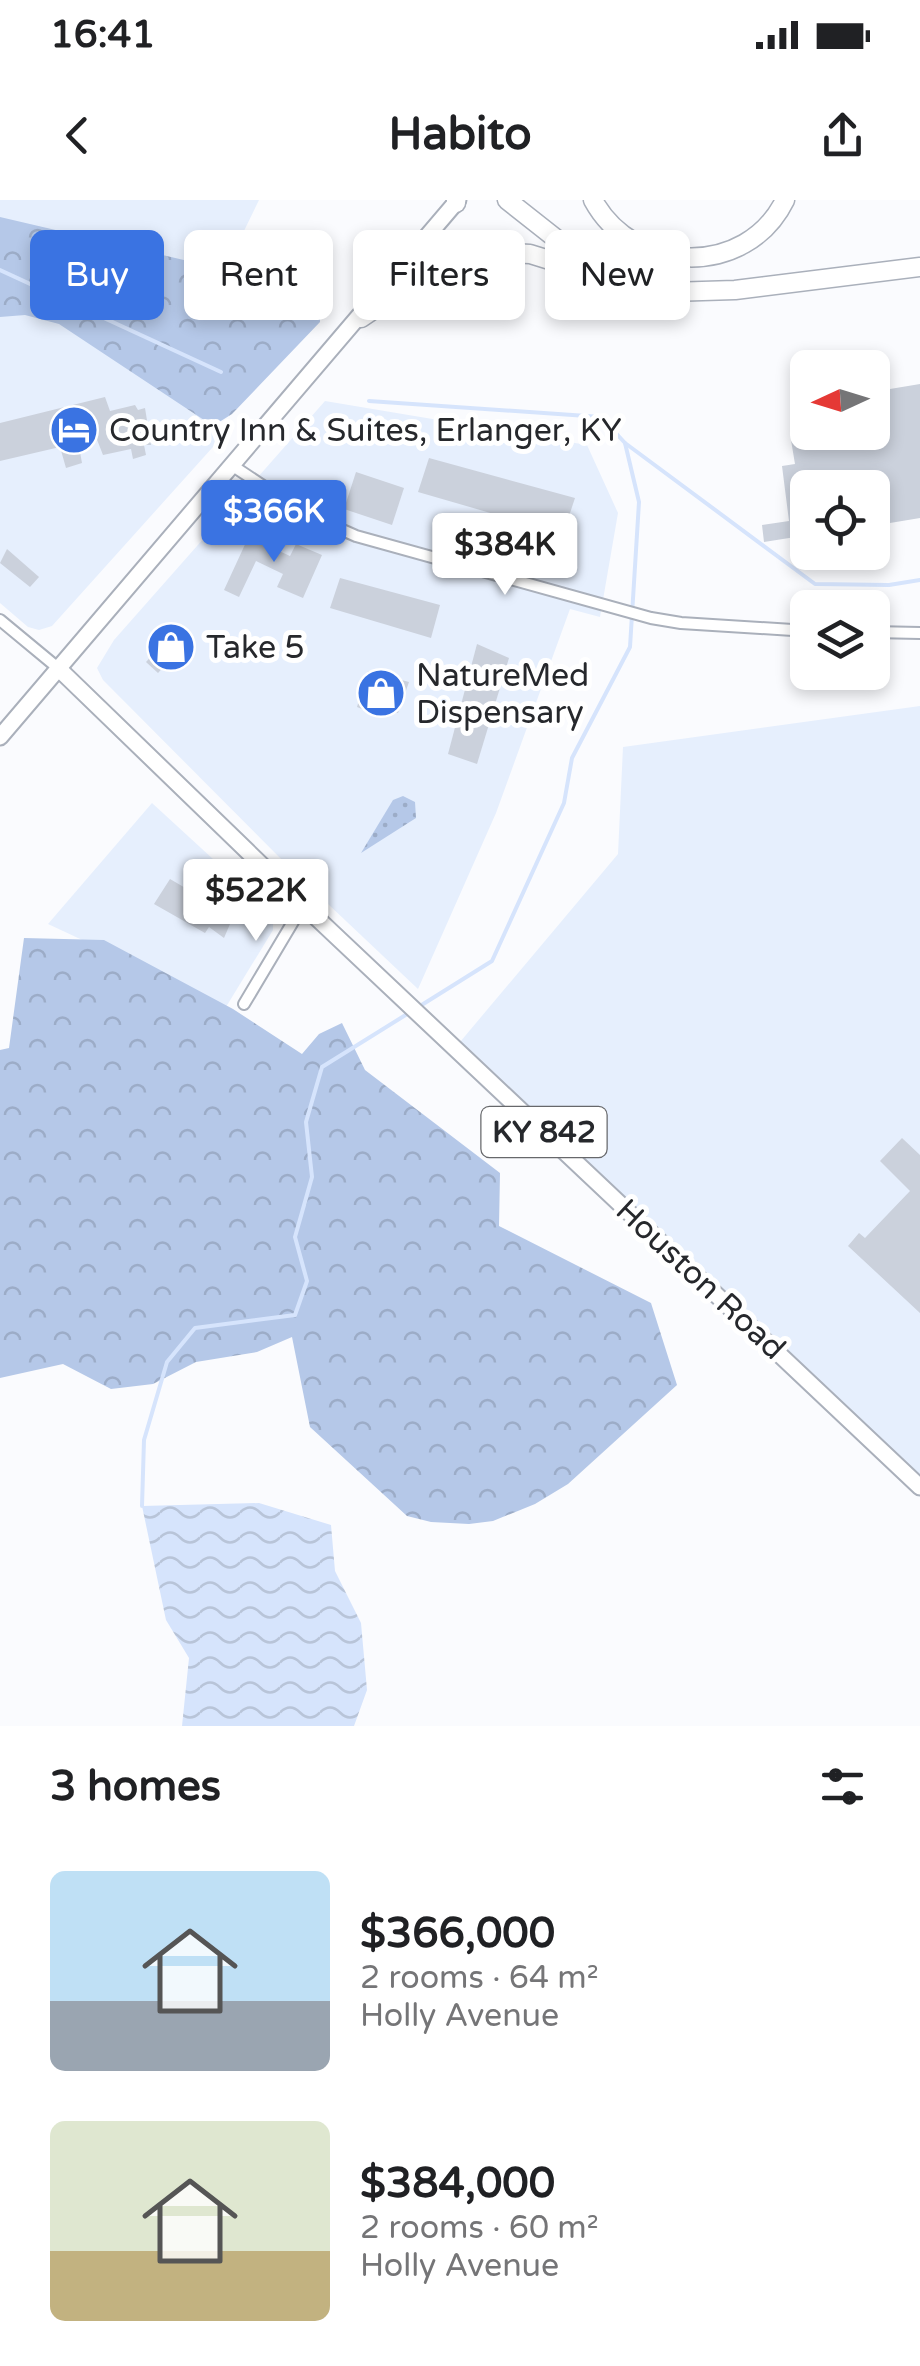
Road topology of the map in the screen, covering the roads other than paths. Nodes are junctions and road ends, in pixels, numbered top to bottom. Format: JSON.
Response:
{"nodes":[{"id":1,"x":508,"y":200,"type":"edge"},
{"id":2,"x":593,"y":200,"type":"edge"},
{"id":3,"x":785,"y":200,"type":"edge"},
{"id":4,"x":457,"y":201,"type":"edge"},
{"id":5,"x":433,"y":230,"type":"edge"},
{"id":6,"x":548,"y":230,"type":"edge"},
{"id":7,"x":920,"y":267,"type":"edge"},
{"id":8,"x":690,"y":292,"type":"edge"},
{"id":9,"x":359,"y":320,"type":"edge"},
{"id":10,"x":233,"y":466,"type":"junction"},
{"id":11,"x":0,"y":620,"type":"edge"},
{"id":12,"x":790,"y":630,"type":"edge"},
{"id":13,"x":890,"y":632,"type":"edge"},
{"id":14,"x":920,"y":632,"type":"edge"},
{"id":15,"x":58,"y":668,"type":"junction"},
{"id":16,"x":0,"y":737,"type":"edge"},
{"id":17,"x":303,"y":905,"type":"junction"},
{"id":18,"x":244,"y":1004,"type":"dead end"},
{"id":19,"x":920,"y":1486,"type":"edge"}],
"edges":[{"from":1,"to":6,"type":"highway"},
{"from":2,"to":3,"type":"highway"},
{"from":4,"to":5,"type":"main road"},
{"from":7,"to":8,"type":"highway"},
{"from":9,"to":10,"type":"main road"},
{"from":10,"to":12,"type":"street"},
{"from":10,"to":15,"type":"main road"},
{"from":11,"to":15,"type":"street","name":"Houston Road"},
{"from":13,"to":14,"type":"street"},
{"from":15,"to":16,"type":"main road"},
{"from":15,"to":17,"type":"main road","name":"Houston Road","number":"KY 842"},
{"from":17,"to":18,"type":"street"},
{"from":17,"to":19,"type":"main road","name":"Houston Road","number":"KY 842"}]}
